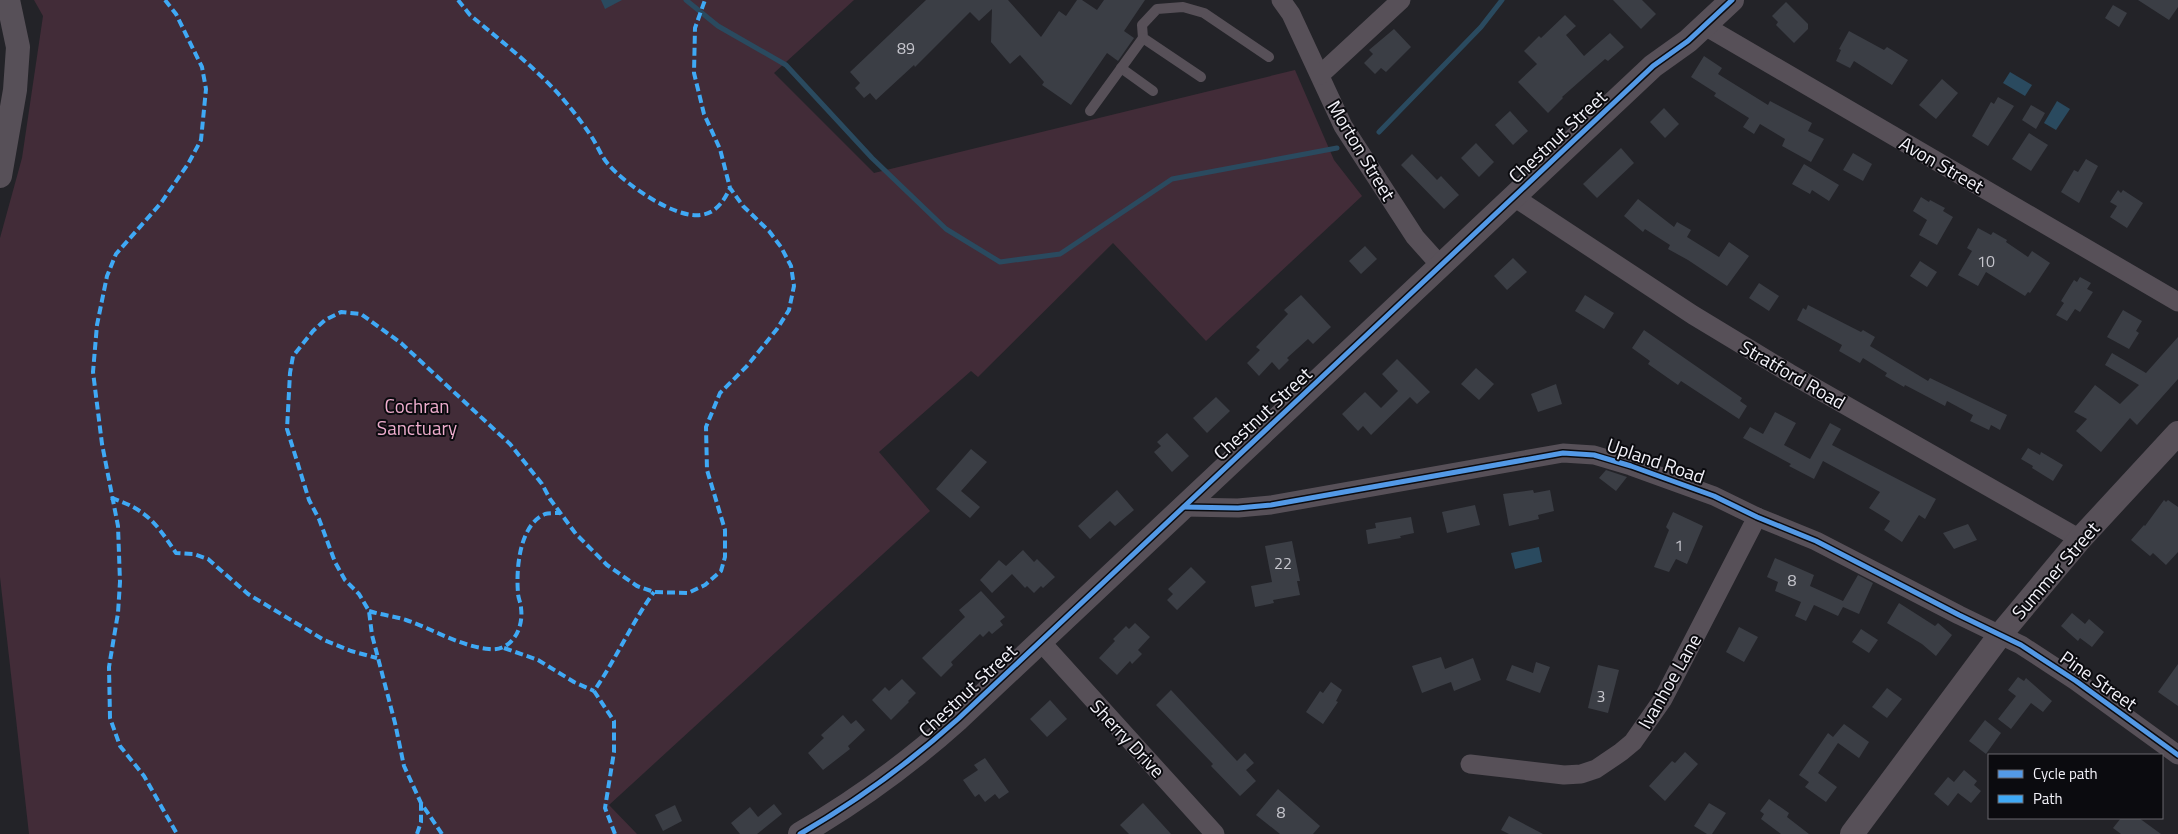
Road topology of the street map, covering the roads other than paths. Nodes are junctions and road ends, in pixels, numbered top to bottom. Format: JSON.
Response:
{"nodes":[{"id":1,"x":8,"y":0,"type":"edge"},
{"id":2,"x":1401,"y":0,"type":"edge"},
{"id":3,"x":1732,"y":0,"type":"edge"},
{"id":4,"x":1285,"y":1,"type":"edge"},
{"id":5,"x":1706,"y":26,"type":"junction"},
{"id":6,"x":1143,"y":38,"type":"junction"},
{"id":7,"x":1269,"y":57,"type":"dead end"},
{"id":8,"x":1120,"y":68,"type":"junction"},
{"id":9,"x":1320,"y":75,"type":"junction"},
{"id":10,"x":1201,"y":77,"type":"dead end"},
{"id":11,"x":1153,"y":91,"type":"dead end"},
{"id":12,"x":1090,"y":111,"type":"dead end"},
{"id":13,"x":0,"y":176,"type":"edge"},
{"id":14,"x":1514,"y":197,"type":"junction"},
{"id":15,"x":1441,"y":266,"type":"junction"},
{"id":16,"x":2178,"y":302,"type":"edge"},
{"id":17,"x":2176,"y":439,"type":"edge"},
{"id":18,"x":1184,"y":507,"type":"junction"},
{"id":19,"x":1757,"y":517,"type":"junction"},
{"id":20,"x":2080,"y":540,"type":"junction"},
{"id":21,"x":2000,"y":635,"type":"junction"},
{"id":22,"x":1041,"y":642,"type":"junction"},
{"id":23,"x":2178,"y":755,"type":"edge"},
{"id":24,"x":1470,"y":764,"type":"dead end"},
{"id":25,"x":800,"y":834,"type":"edge"},
{"id":26,"x":1215,"y":834,"type":"edge"},
{"id":27,"x":1852,"y":834,"type":"edge"}],
"edges":[{"from":1,"to":13,"type":"street"},
{"from":2,"to":9,"type":"street"},
{"from":3,"to":5,"type":"street","name":"Chestnut Street"},
{"from":4,"to":9,"type":"street","name":"Morton Street"},
{"from":5,"to":14,"type":"street","name":"Chestnut Street"},
{"from":5,"to":16,"type":"street","name":"Avon Street"},
{"from":6,"to":7,"type":"lane"},
{"from":6,"to":8,"type":"lane"},
{"from":6,"to":10,"type":"lane"},
{"from":8,"to":11,"type":"lane"},
{"from":8,"to":12,"type":"lane"},
{"from":9,"to":15,"type":"street","name":"Morton Street"},
{"from":14,"to":15,"type":"street","name":"Chestnut Street"},
{"from":14,"to":20,"type":"street","name":"Stratford Road"},
{"from":15,"to":18,"type":"street","name":"Chestnut Street"},
{"from":17,"to":20,"type":"street","name":"Summer Street"},
{"from":18,"to":19,"type":"street","name":"Upland Road"},
{"from":18,"to":22,"type":"street","name":"Chestnut Street"},
{"from":19,"to":21,"type":"street","name":"Upland Road"},
{"from":19,"to":24,"type":"street","name":"Ivanhoe Lane"},
{"from":20,"to":21,"type":"street","name":"Summer Street"},
{"from":21,"to":23,"type":"street","name":"Pine Street"},
{"from":21,"to":27,"type":"street","name":"Summer Street"},
{"from":22,"to":25,"type":"street","name":"Chestnut Street"},
{"from":22,"to":26,"type":"street","name":"Sherry Drive"}]}
